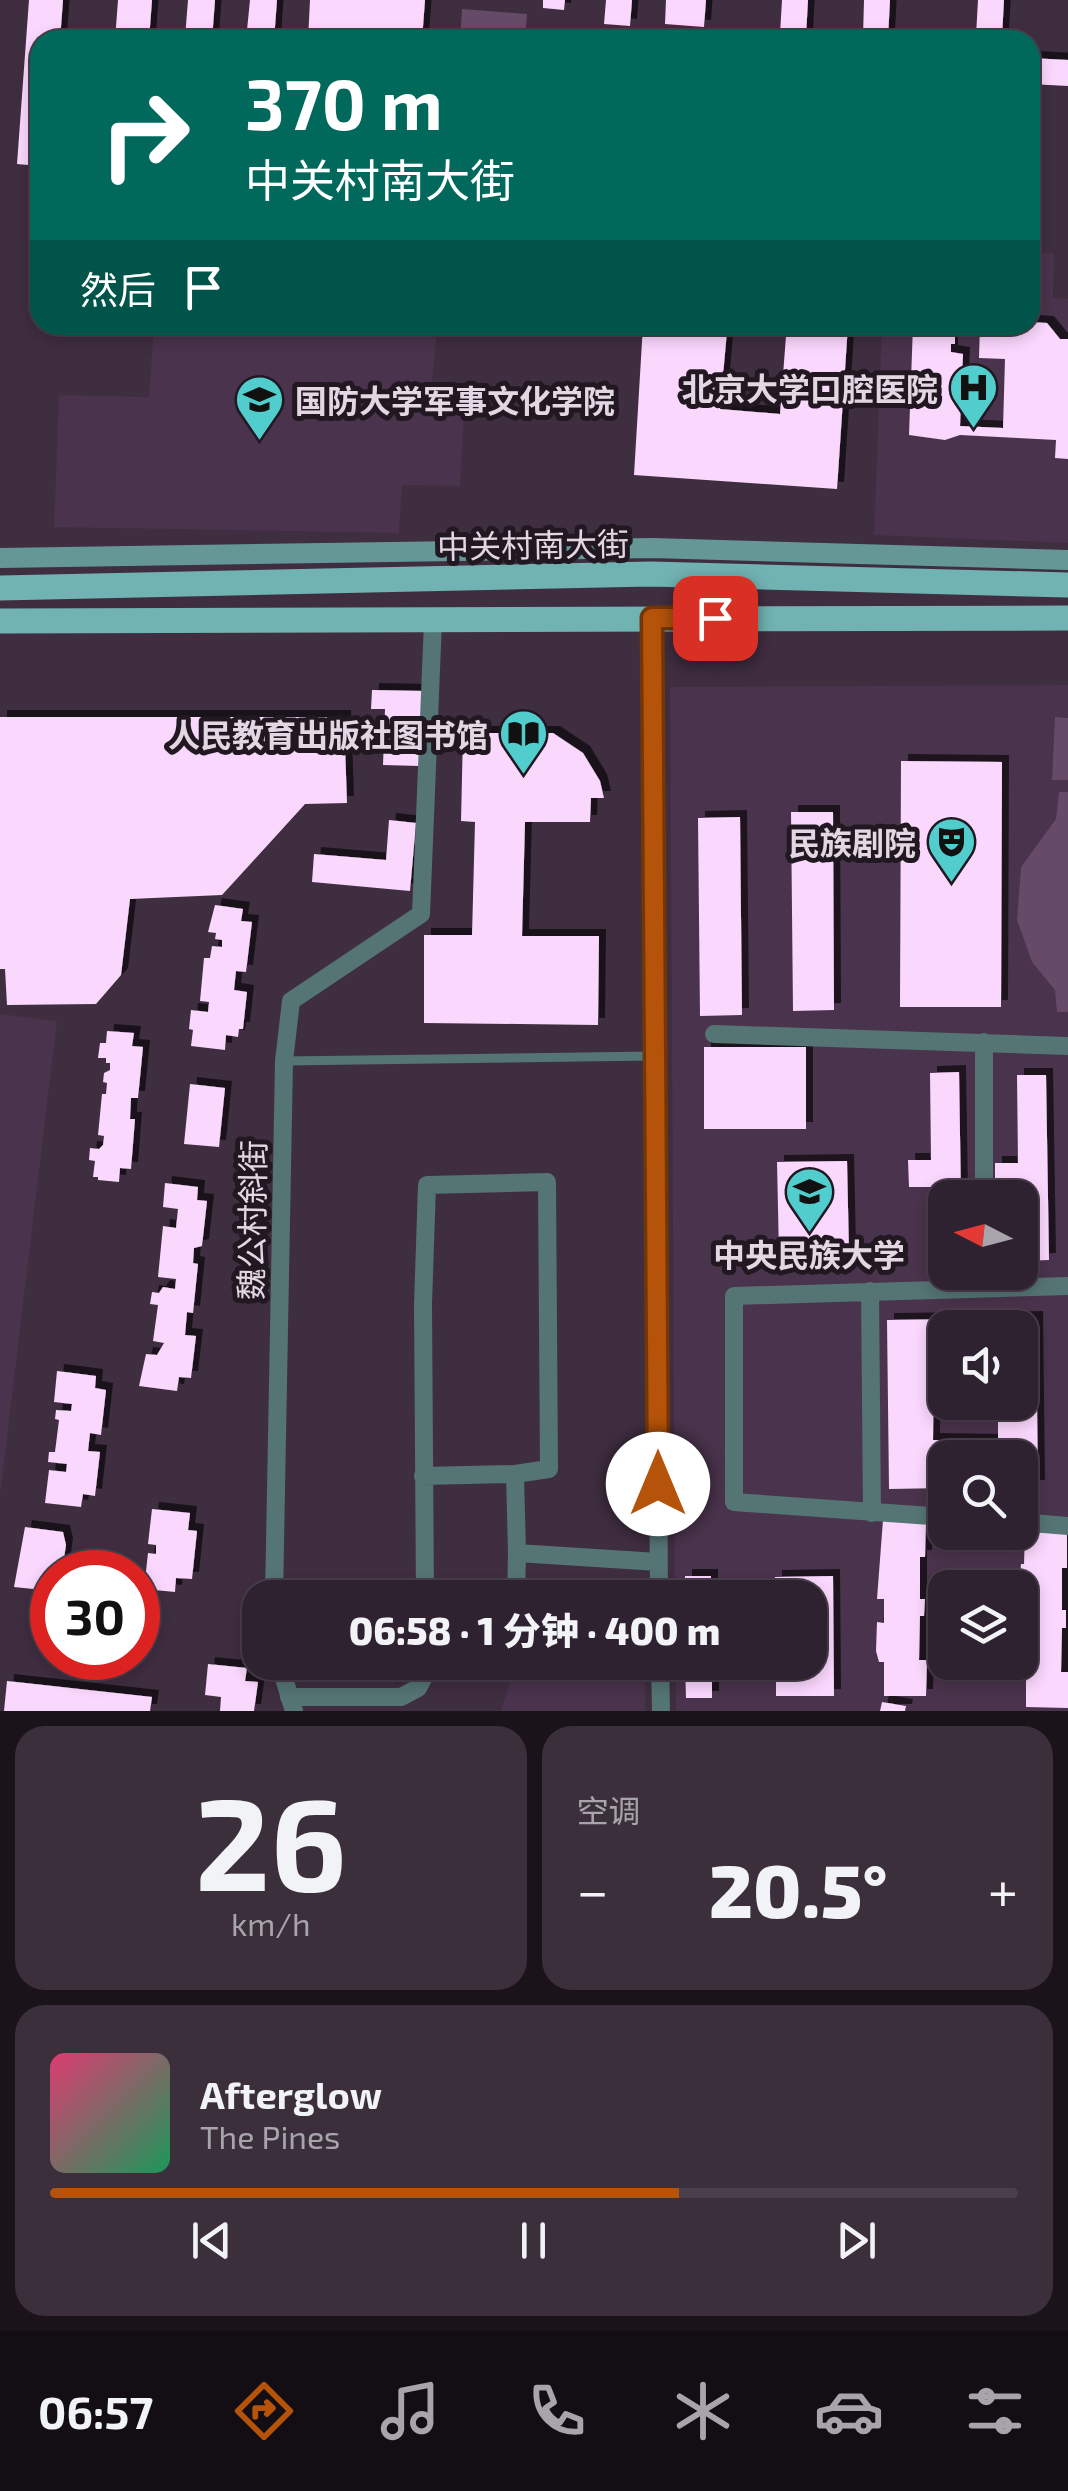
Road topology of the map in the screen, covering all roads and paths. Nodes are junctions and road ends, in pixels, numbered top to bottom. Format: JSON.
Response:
{"nodes":[{"id":1,"x":0,"y":558,"type":"edge"},
{"id":2,"x":1068,"y":560,"type":"edge"},
{"id":3,"x":1068,"y":585,"type":"edge"},
{"id":4,"x":0,"y":588,"type":"edge"},
{"id":5,"x":652,"y":618,"type":"junction"},
{"id":6,"x":1068,"y":618,"type":"edge"},
{"id":7,"x":0,"y":621,"type":"edge"},
{"id":8,"x":433,"y":621,"type":"junction"},
{"id":9,"x":714,"y":1034,"type":"dead end"},
{"id":10,"x":984,"y":1042,"type":"junction"},
{"id":11,"x":1068,"y":1046,"type":"edge"},
{"id":12,"x":654,"y":1056,"type":"junction"},
{"id":13,"x":284,"y":1060,"type":"junction"},
{"id":14,"x":984,"y":1180,"type":"edge"},
{"id":15,"x":1038,"y":1284,"type":"edge"},
{"id":16,"x":928,"y":1285,"type":"edge"},
{"id":17,"x":1068,"y":1286,"type":"edge"},
{"id":18,"x":870,"y":1291,"type":"junction"},
{"id":19,"x":516,"y":1474,"type":"junction"},
{"id":20,"x":423,"y":1476,"type":"junction"},
{"id":21,"x":872,"y":1513,"type":"junction"},
{"id":22,"x":928,"y":1516,"type":"edge"},
{"id":23,"x":1038,"y":1524,"type":"edge"},
{"id":24,"x":1068,"y":1526,"type":"edge"},
{"id":25,"x":517,"y":1553,"type":"junction"},
{"id":26,"x":658,"y":1562,"type":"junction"},
{"id":27,"x":274,"y":1580,"type":"edge"},
{"id":28,"x":425,"y":1580,"type":"edge"},
{"id":29,"x":516,"y":1580,"type":"edge"},
{"id":30,"x":658,"y":1580,"type":"edge"},
{"id":31,"x":285,"y":1680,"type":"edge"},
{"id":32,"x":421,"y":1680,"type":"edge"},
{"id":33,"x":661,"y":1680,"type":"edge"},
{"id":34,"x":292,"y":1704,"type":"edge"},
{"id":35,"x":661,"y":1711,"type":"edge"}],
"edges":[{"from":1,"to":2,"type":"street","name":"中关村南大街"},
{"from":3,"to":4,"type":"main road","name":"中关村南大街"},
{"from":5,"to":6,"type":"main road"},
{"from":5,"to":8,"type":"main road"},
{"from":5,"to":12,"type":"street"},
{"from":7,"to":8,"type":"main road"},
{"from":8,"to":13,"type":"street","name":"魏公村斜街"},
{"from":9,"to":10,"type":"street"},
{"from":10,"to":11,"type":"street"},
{"from":10,"to":14,"type":"street"},
{"from":12,"to":13,"type":"lane"},
{"from":12,"to":26,"type":"street"},
{"from":13,"to":27,"type":"street","name":"魏公村斜街"},
{"from":15,"to":17,"type":"street"},
{"from":16,"to":18,"type":"street"},
{"from":18,"to":21,"type":"street"},
{"from":18,"to":21,"type":"street"},
{"from":19,"to":20,"type":"street"},
{"from":19,"to":20,"type":"street"},
{"from":19,"to":25,"type":"street"},
{"from":20,"to":28,"type":"street"},
{"from":21,"to":22,"type":"street"},
{"from":23,"to":24,"type":"street"},
{"from":25,"to":26,"type":"street"},
{"from":25,"to":29,"type":"street"},
{"from":26,"to":30,"type":"street"},
{"from":31,"to":34,"type":"street"},
{"from":32,"to":34,"type":"street"},
{"from":33,"to":35,"type":"street"}]}
